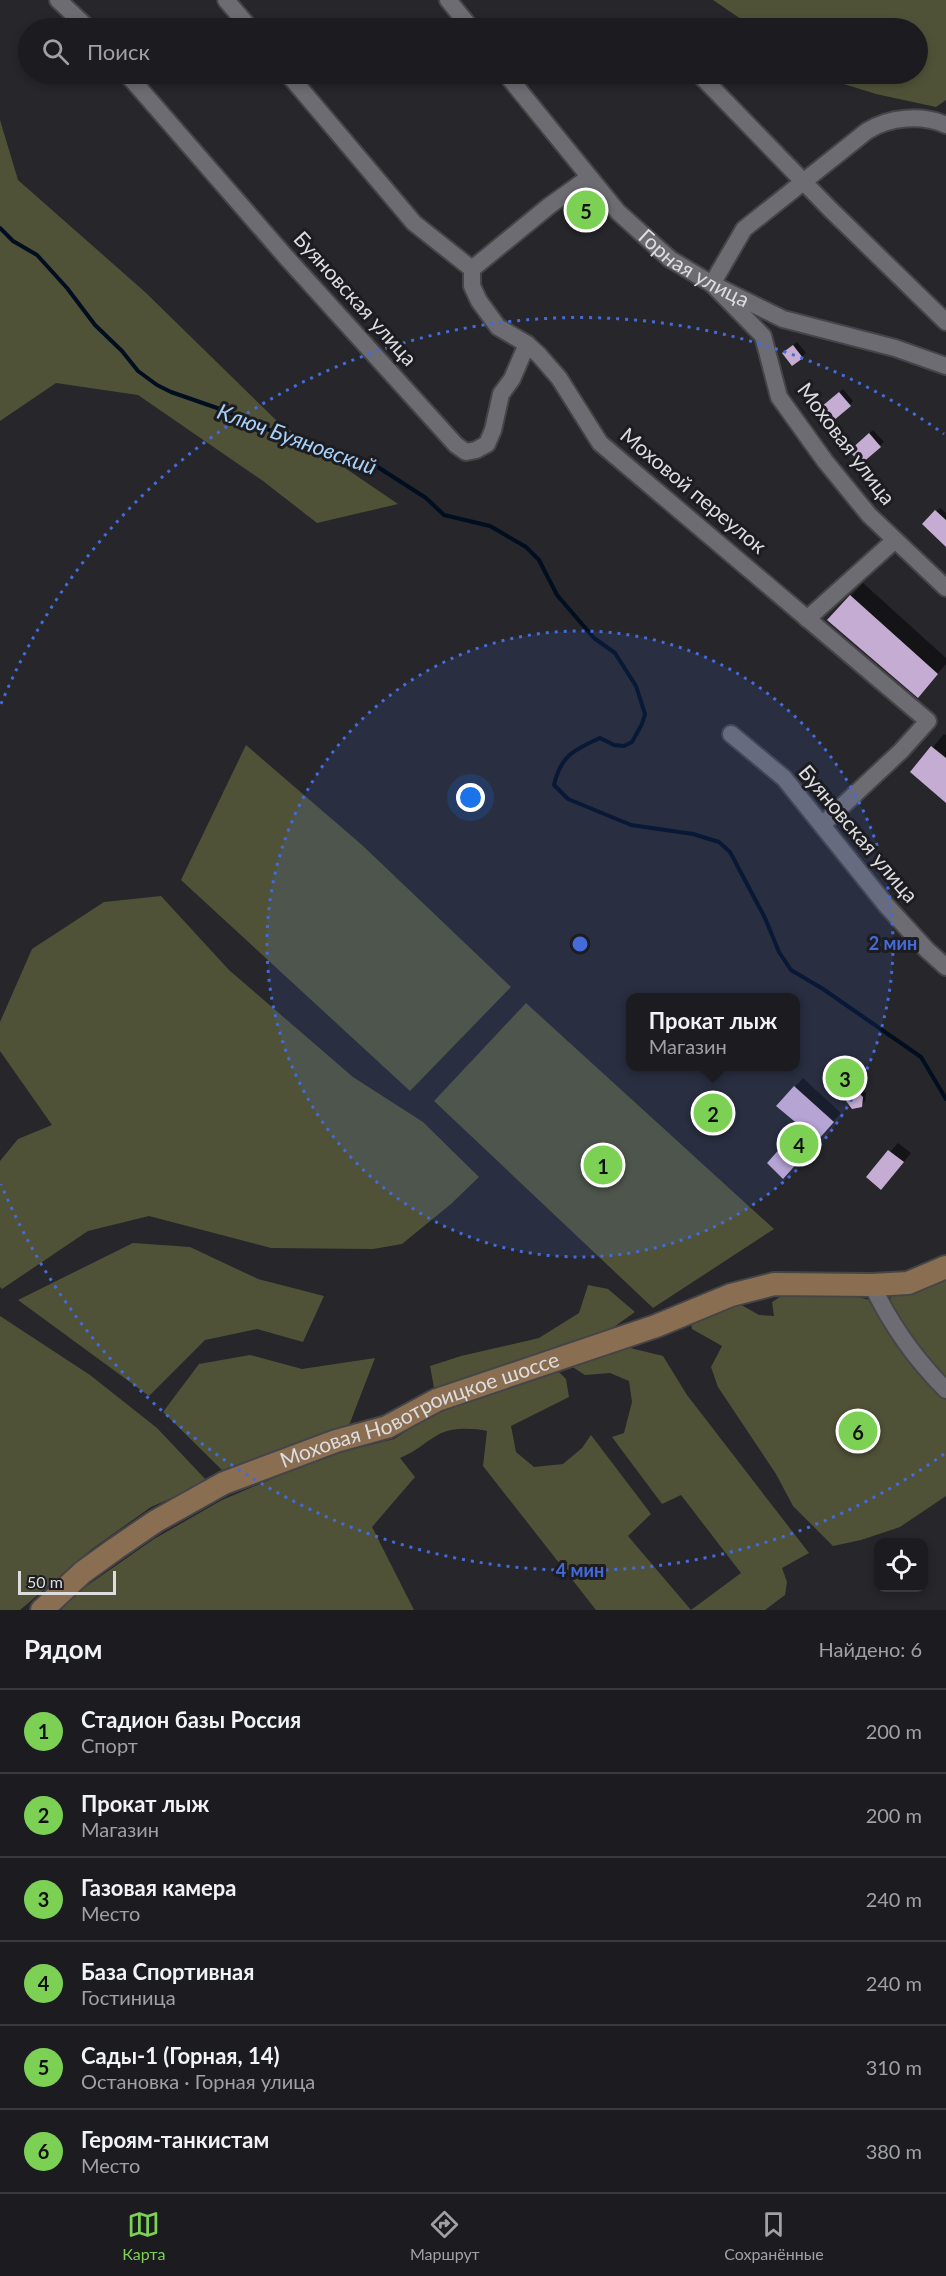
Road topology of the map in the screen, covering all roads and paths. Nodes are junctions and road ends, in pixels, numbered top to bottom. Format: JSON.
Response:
{"nodes":[{"id":1,"x":58,"y":0,"type":"edge"},
{"id":2,"x":226,"y":0,"type":"edge"},
{"id":3,"x":448,"y":0,"type":"edge"},
{"id":4,"x":77,"y":18,"type":"edge"},
{"id":5,"x":241,"y":18,"type":"edge"},
{"id":6,"x":463,"y":18,"type":"edge"},
{"id":7,"x":136,"y":84,"type":"edge"},
{"id":8,"x":296,"y":84,"type":"edge"},
{"id":9,"x":514,"y":84,"type":"edge"},
{"id":10,"x":709,"y":84,"type":"edge"},
{"id":11,"x":946,"y":125,"type":"edge"},
{"id":12,"x":588,"y":178,"type":"junction"},
{"id":13,"x":803,"y":181,"type":"junction"},
{"id":14,"x":472,"y":269,"type":"junction"},
{"id":15,"x":712,"y":284,"type":"junction"},
{"id":16,"x":946,"y":322,"type":"edge"},
{"id":17,"x":527,"y":344,"type":"junction"},
{"id":18,"x":946,"y":366,"type":"edge"},
{"id":19,"x":895,"y":540,"type":"junction"},
{"id":20,"x":946,"y":588,"type":"edge"},
{"id":21,"x":807,"y":619,"type":"junction"},
{"id":22,"x":731,"y":734,"type":"dead end"},
{"id":23,"x":822,"y":825,"type":"junction"},
{"id":24,"x":946,"y":967,"type":"edge"},
{"id":25,"x":946,"y":1267,"type":"edge"},
{"id":26,"x":872,"y":1285,"type":"junction"},
{"id":27,"x":946,"y":1390,"type":"edge"},
{"id":28,"x":42,"y":1610,"type":"edge"}],
"edges":[{"from":1,"to":4,"type":"street"},
{"from":2,"to":5,"type":"street"},
{"from":3,"to":6,"type":"street"},
{"from":7,"to":17,"type":"street","name":"Буяновская улица"},
{"from":8,"to":14,"type":"street"},
{"from":9,"to":12,"type":"street","name":"Горная улица"},
{"from":10,"to":13,"type":"street"},
{"from":11,"to":13,"type":"street"},
{"from":12,"to":14,"type":"street"},
{"from":12,"to":15,"type":"street","name":"Горная улица"},
{"from":13,"to":15,"type":"street"},
{"from":13,"to":16,"type":"street"},
{"from":14,"to":17,"type":"street","name":"Моховой переулок"},
{"from":15,"to":18,"type":"street","name":"Горная улица"},
{"from":15,"to":19,"type":"street","name":"Моховая улица"},
{"from":17,"to":21,"type":"street","name":"Моховой переулок"},
{"from":19,"to":20,"type":"street","name":"Моховая улица"},
{"from":19,"to":21,"type":"street"},
{"from":21,"to":23,"type":"street","name":"Моховой переулок"},
{"from":22,"to":23,"type":"street","name":"Буяновская улица"},
{"from":23,"to":24,"type":"street","name":"Буяновская улица"},
{"from":25,"to":26,"type":"main road"},
{"from":26,"to":27,"type":"street"},
{"from":26,"to":28,"type":"main road","name":"Моховая Новотроицкое шоссе"}]}
